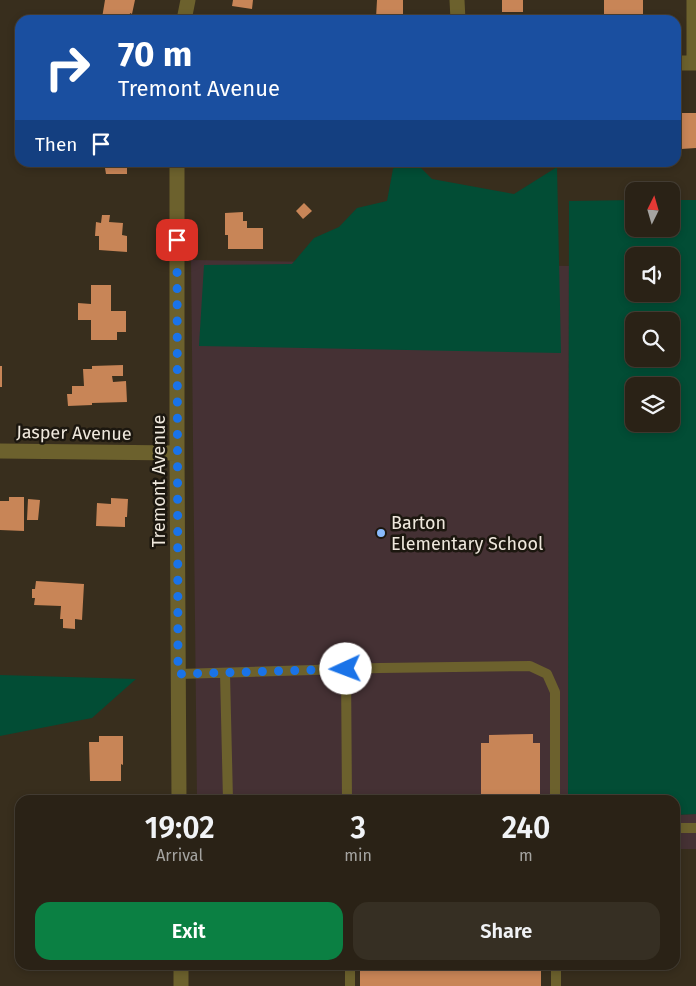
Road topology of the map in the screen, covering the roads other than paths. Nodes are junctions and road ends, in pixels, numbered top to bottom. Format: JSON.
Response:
{"nodes":[{"id":1,"x":188,"y":0,"type":"edge"},
{"id":2,"x":457,"y":0,"type":"edge"},
{"id":3,"x":694,"y":0,"type":"edge"},
{"id":4,"x":185,"y":15,"type":"edge"},
{"id":5,"x":458,"y":15,"type":"edge"},
{"id":6,"x":695,"y":62,"type":"edge"},
{"id":7,"x":681,"y":63,"type":"edge"},
{"id":8,"x":177,"y":167,"type":"edge"},
{"id":9,"x":0,"y":451,"type":"edge"},
{"id":10,"x":177,"y":453,"type":"junction"},
{"id":11,"x":346,"y":669,"type":"junction"},
{"id":12,"x":225,"y":673,"type":"junction"},
{"id":13,"x":178,"y":674,"type":"junction"},
{"id":14,"x":179,"y":795,"type":"edge"},
{"id":15,"x":228,"y":795,"type":"edge"},
{"id":16,"x":347,"y":795,"type":"edge"},
{"id":17,"x":554,"y":795,"type":"edge"},
{"id":18,"x":680,"y":828,"type":"edge"},
{"id":19,"x":696,"y":828,"type":"edge"},
{"id":20,"x":181,"y":970,"type":"edge"},
{"id":21,"x":350,"y":970,"type":"edge"},
{"id":22,"x":556,"y":970,"type":"edge"},
{"id":23,"x":181,"y":986,"type":"edge"},
{"id":24,"x":350,"y":986,"type":"edge"},
{"id":25,"x":556,"y":986,"type":"edge"}],
"edges":[{"from":1,"to":4,"type":"street"},
{"from":2,"to":5,"type":"street"},
{"from":3,"to":6,"type":"street"},
{"from":6,"to":7,"type":"street"},
{"from":8,"to":10,"type":"street","name":"Tremont Avenue"},
{"from":9,"to":10,"type":"street","name":"Jasper Avenue"},
{"from":10,"to":13,"type":"street","name":"Tremont Avenue"},
{"from":11,"to":12,"type":"lane"},
{"from":11,"to":16,"type":"lane"},
{"from":11,"to":17,"type":"lane"},
{"from":12,"to":13,"type":"lane"},
{"from":12,"to":15,"type":"lane"},
{"from":13,"to":14,"type":"street","name":"Tremont Avenue"},
{"from":18,"to":19,"type":"lane"},
{"from":20,"to":23,"type":"street"},
{"from":21,"to":24,"type":"lane"},
{"from":22,"to":25,"type":"lane"}]}
